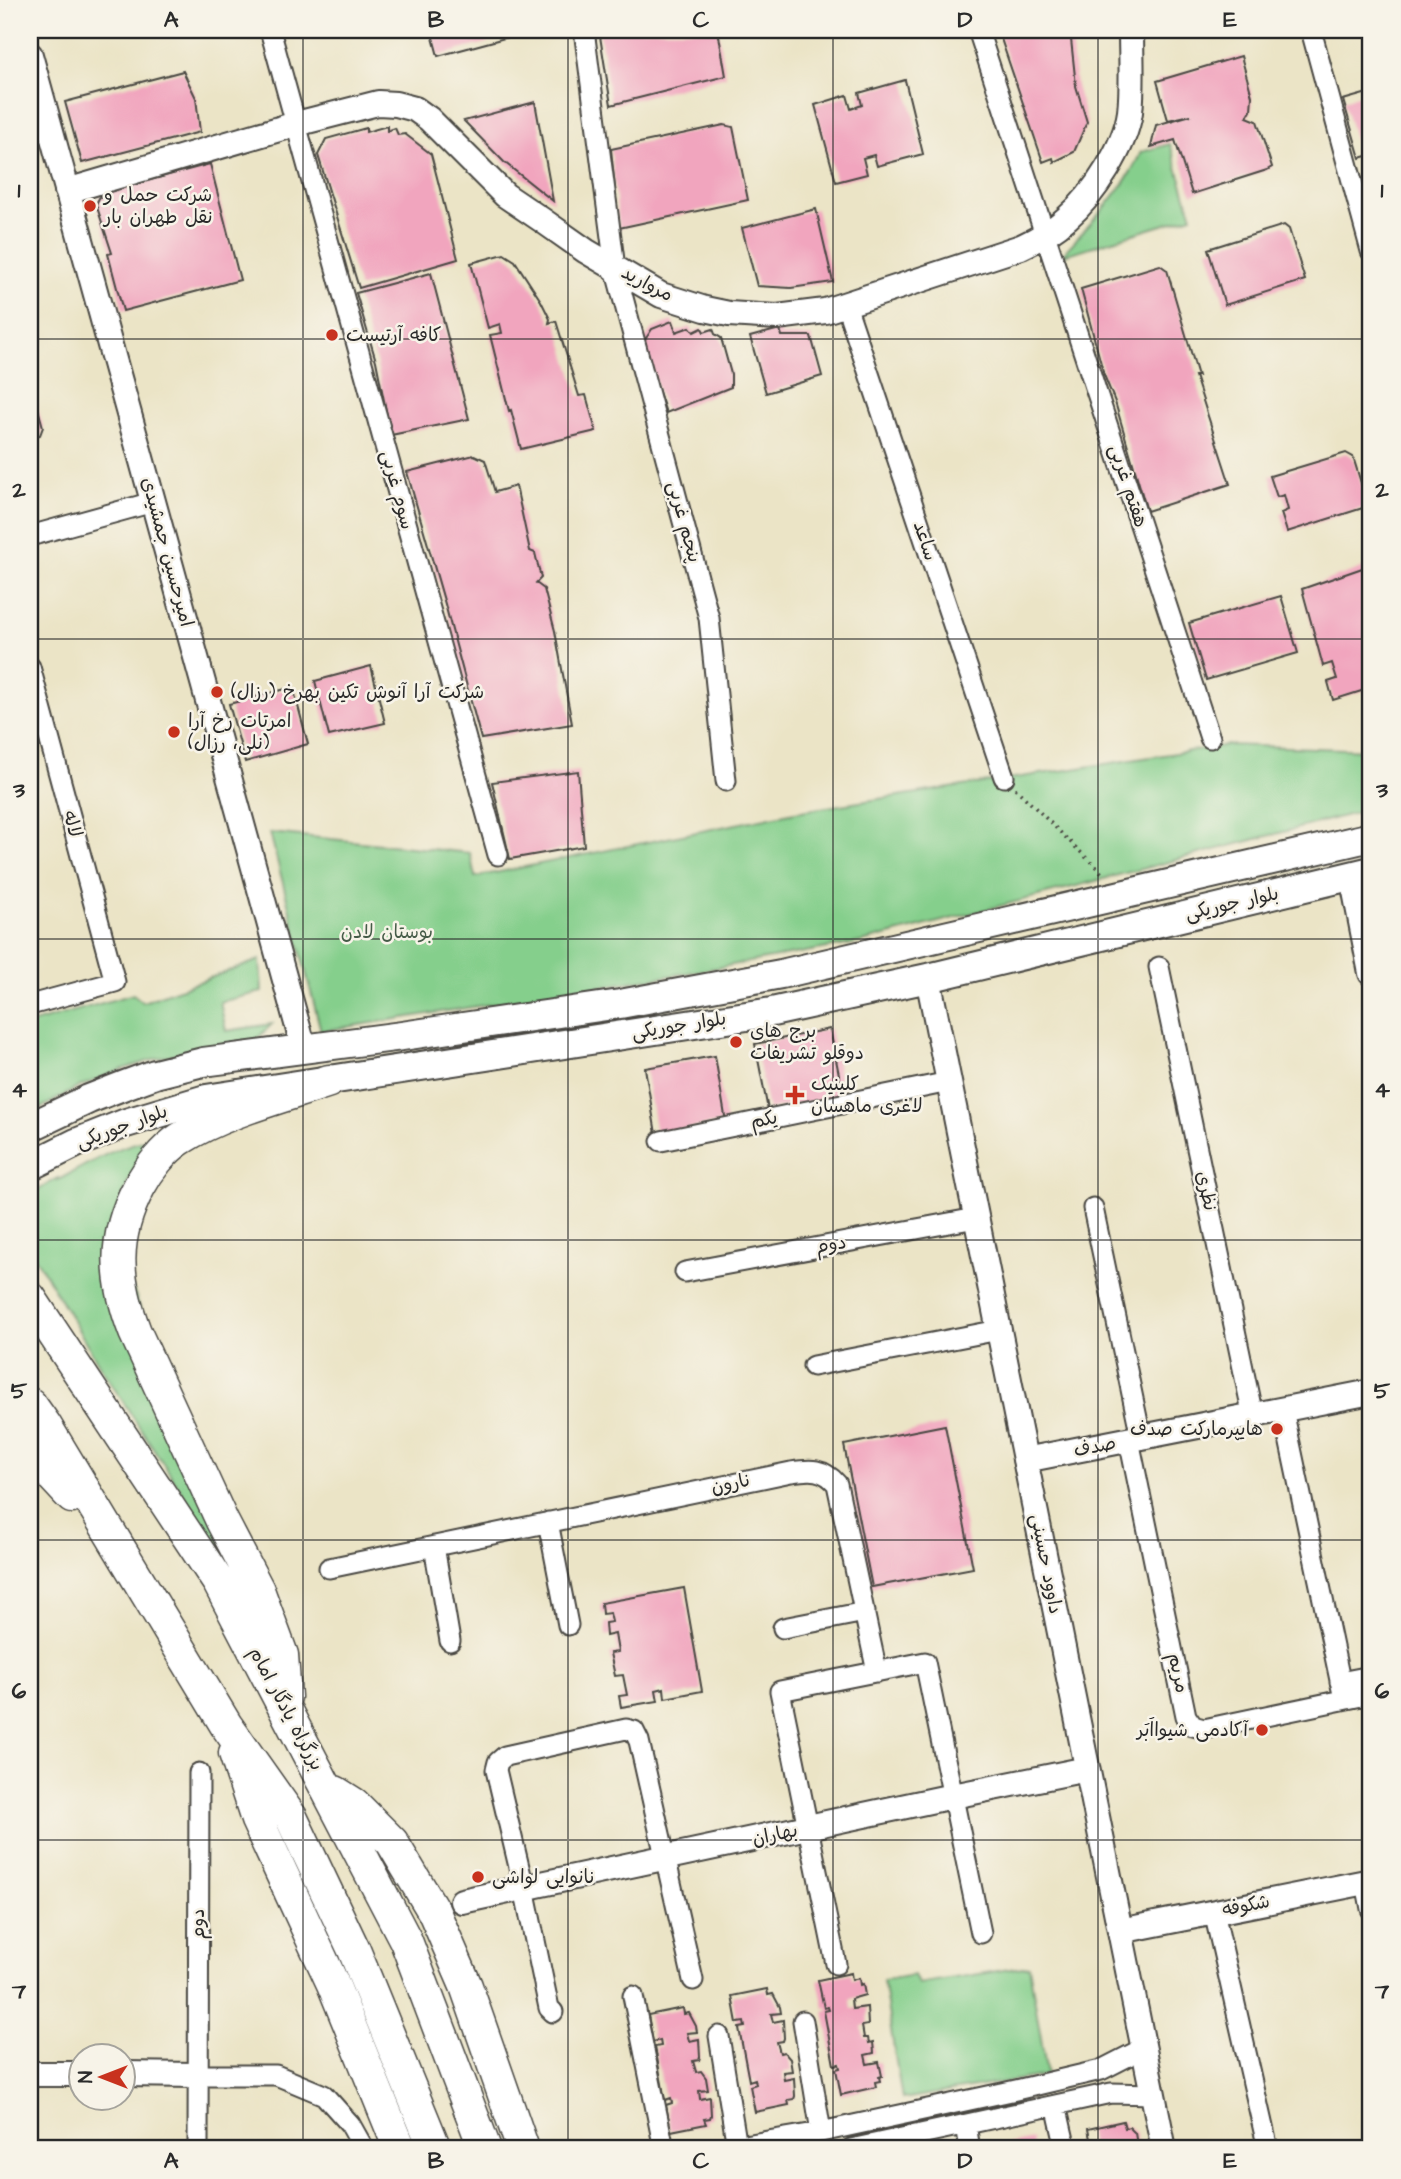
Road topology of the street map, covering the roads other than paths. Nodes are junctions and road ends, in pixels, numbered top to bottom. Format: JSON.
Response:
{"nodes":[{"id":1,"x":270,"y":30,"type":"edge"},
{"id":2,"x":584,"y":30,"type":"edge"},
{"id":3,"x":978,"y":30,"type":"edge"},
{"id":4,"x":1131,"y":30,"type":"edge"},
{"id":5,"x":1311,"y":30,"type":"edge"},
{"id":6,"x":30,"y":55,"type":"edge"},
{"id":7,"x":296,"y":124,"type":"junction"},
{"id":8,"x":67,"y":191,"type":"junction"},
{"id":9,"x":1045,"y":235,"type":"junction"},
{"id":10,"x":1371,"y":251,"type":"edge"},
{"id":11,"x":615,"y":268,"type":"junction"},
{"id":12,"x":846,"y":304,"type":"junction"},
{"id":13,"x":153,"y":502,"type":"junction"},
{"id":14,"x":30,"y":536,"type":"edge"},
{"id":15,"x":30,"y":667,"type":"edge"},
{"id":16,"x":1210,"y":738,"type":"dead end"},
{"id":17,"x":1004,"y":777,"type":"road end"},
{"id":18,"x":726,"y":781,"type":"dead end"},
{"id":19,"x":1371,"y":837,"type":"edge"},
{"id":20,"x":498,"y":855,"type":"dead end"},
{"id":21,"x":1362,"y":873,"type":"edge"},
{"id":22,"x":1159,"y":967,"type":"dead end"},
{"id":23,"x":1371,"y":973,"type":"edge"},
{"id":24,"x":781,"y":974,"type":"junction"},
{"id":25,"x":928,"y":978,"type":"junction"},
{"id":26,"x":30,"y":1005,"type":"edge"},
{"id":27,"x":772,"y":1012,"type":"junction"},
{"id":28,"x":304,"y":1049,"type":"junction"},
{"id":29,"x":330,"y":1081,"type":"junction"},
{"id":30,"x":949,"y":1082,"type":"junction"},
{"id":31,"x":30,"y":1127,"type":"edge"},
{"id":32,"x":661,"y":1140,"type":"dead end"},
{"id":33,"x":30,"y":1166,"type":"edge"},
{"id":34,"x":1093,"y":1208,"type":"dead end"},
{"id":35,"x":976,"y":1218,"type":"junction"},
{"id":36,"x":685,"y":1272,"type":"dead end"},
{"id":37,"x":30,"y":1298,"type":"edge"},
{"id":38,"x":999,"y":1330,"type":"junction"},
{"id":39,"x":813,"y":1366,"type":"dead end"},
{"id":40,"x":1371,"y":1392,"type":"edge"},
{"id":41,"x":30,"y":1404,"type":"edge"},
{"id":42,"x":1283,"y":1410,"type":"junction"},
{"id":43,"x":1253,"y":1416,"type":"junction"},
{"id":44,"x":1135,"y":1439,"type":"junction"},
{"id":45,"x":30,"y":1452,"type":"edge"},
{"id":46,"x":1025,"y":1460,"type":"junction"},
{"id":47,"x":548,"y":1522,"type":"junction"},
{"id":48,"x":113,"y":1541,"type":"junction"},
{"id":49,"x":434,"y":1546,"type":"junction"},
{"id":50,"x":329,"y":1568,"type":"dead end"},
{"id":51,"x":865,"y":1612,"type":"junction"},
{"id":52,"x":568,"y":1625,"type":"dead end"},
{"id":53,"x":783,"y":1628,"type":"dead end"},
{"id":54,"x":450,"y":1641,"type":"dead end"},
{"id":55,"x":877,"y":1672,"type":"junction"},
{"id":56,"x":1370,"y":1685,"type":"edge"},
{"id":57,"x":1342,"y":1691,"type":"junction"},
{"id":58,"x":286,"y":1709,"type":"junction"},
{"id":59,"x":226,"y":1725,"type":"junction"},
{"id":60,"x":1087,"y":1769,"type":"junction"},
{"id":61,"x":199,"y":1773,"type":"dead end"},
{"id":62,"x":328,"y":1788,"type":"junction"},
{"id":63,"x":953,"y":1796,"type":"junction"},
{"id":64,"x":807,"y":1828,"type":"junction"},
{"id":65,"x":665,"y":1858,"type":"junction"},
{"id":66,"x":1369,"y":1881,"type":"edge"},
{"id":67,"x":524,"y":1888,"type":"junction"},
{"id":68,"x":462,"y":1901,"type":"dead end"},
{"id":69,"x":1371,"y":1909,"type":"edge"},
{"id":70,"x":1214,"y":1912,"type":"junction"},
{"id":71,"x":1120,"y":1931,"type":"junction"},
{"id":72,"x":981,"y":1933,"type":"dead end"},
{"id":73,"x":836,"y":1964,"type":"dead end"},
{"id":74,"x":693,"y":1980,"type":"dead end"},
{"id":75,"x":633,"y":1996,"type":"dead end"},
{"id":76,"x":553,"y":2012,"type":"dead end"},
{"id":77,"x":803,"y":2021,"type":"dead end"},
{"id":78,"x":719,"y":2036,"type":"dead end"},
{"id":79,"x":1144,"y":2048,"type":"junction"},
{"id":80,"x":30,"y":2074,"type":"edge"},
{"id":81,"x":66,"y":2074,"type":"edge"},
{"id":82,"x":136,"y":2074,"type":"edge"},
{"id":83,"x":197,"y":2075,"type":"junction"},
{"id":84,"x":1153,"y":2094,"type":"junction"},
{"id":85,"x":1056,"y":2105,"type":"junction"},
{"id":86,"x":966,"y":2125,"type":"junction"},
{"id":87,"x":821,"y":2132,"type":"junction"},
{"id":88,"x":882,"y":2146,"type":"edge"},
{"id":89,"x":729,"y":2148,"type":"edge"},
{"id":90,"x":198,"y":2149,"type":"edge"},
{"id":91,"x":364,"y":2149,"type":"edge"},
{"id":92,"x":400,"y":2149,"type":"edge"},
{"id":93,"x":435,"y":2149,"type":"edge"},
{"id":94,"x":485,"y":2149,"type":"edge"},
{"id":95,"x":523,"y":2149,"type":"edge"},
{"id":96,"x":664,"y":2149,"type":"edge"},
{"id":97,"x":852,"y":2149,"type":"edge"},
{"id":98,"x":970,"y":2149,"type":"edge"},
{"id":99,"x":1066,"y":2149,"type":"edge"},
{"id":100,"x":1164,"y":2149,"type":"edge"},
{"id":101,"x":1268,"y":2149,"type":"edge"}],
"edges":[{"from":1,"to":7,"type":"street","name":"سوم غربی"},
{"from":2,"to":11,"type":"street","name":"پنجم غربی"},
{"from":3,"to":9,"type":"street","name":"هفتم غربی"},
{"from":4,"to":9,"type":"street","name":"مروارید"},
{"from":5,"to":10,"type":"street"},
{"from":6,"to":8,"type":"street","name":"امیرحسین جمشیدی"},
{"from":7,"to":8,"type":"street","name":"مروارید"},
{"from":7,"to":11,"type":"street","name":"مروارید"},
{"from":7,"to":20,"type":"street","name":"سوم غربی"},
{"from":8,"to":13,"type":"street","name":"امیرحسین جمشیدی"},
{"from":9,"to":12,"type":"street","name":"مروارید"},
{"from":9,"to":16,"type":"street","name":"هفتم غربی"},
{"from":11,"to":12,"type":"street","name":"مروارید"},
{"from":11,"to":18,"type":"street","name":"پنجم غربی"},
{"from":12,"to":17,"type":"street","name":"ساعد"},
{"from":13,"to":14,"type":"street"},
{"from":13,"to":28,"type":"street","name":"امیرحسین جمشیدی"},
{"from":15,"to":26,"type":"street","name":"لاله"},
{"from":19,"to":24,"type":"main road","name":"بلوار جوریکی"},
{"from":21,"to":23,"type":"street"},
{"from":21,"to":25,"type":"main road","name":"بلوار جوریکی"},
{"from":22,"to":43,"type":"street","name":"نظری"},
{"from":24,"to":27,"type":"main road"},
{"from":24,"to":28,"type":"main road","name":"بلوار جوریکی"},
{"from":25,"to":27,"type":"main road","name":"بلوار جوریکی"},
{"from":25,"to":30,"type":"street","name":"داوود حسینی"},
{"from":27,"to":29,"type":"main road","name":"بلوار جوریکی"},
{"from":28,"to":31,"type":"main road","name":"بلوار جوریکی"},
{"from":29,"to":33,"type":"main road","name":"بلوار جوریکی"},
{"from":29,"to":58,"type":"highway"},
{"from":30,"to":32,"type":"street","name":"یکم"},
{"from":30,"to":35,"type":"street","name":"داوود حسینی"},
{"from":34,"to":44,"type":"street"},
{"from":35,"to":36,"type":"street","name":"دوم"},
{"from":35,"to":38,"type":"street","name":"داوود حسینی"},
{"from":37,"to":58,"type":"highway","name":"بزرگراه یادگار امام"},
{"from":38,"to":39,"type":"street"},
{"from":38,"to":46,"type":"street","name":"داوود حسینی"},
{"from":40,"to":42,"type":"street","name":"صدف"},
{"from":41,"to":48,"type":"highway"},
{"from":42,"to":43,"type":"street","name":"صدف"},
{"from":42,"to":57,"type":"street"},
{"from":43,"to":44,"type":"street","name":"صدف"},
{"from":44,"to":46,"type":"street","name":"صدف"},
{"from":44,"to":57,"type":"street","name":"مریم"},
{"from":45,"to":48,"type":"highway"},
{"from":46,"to":60,"type":"street","name":"داوود حسینی"},
{"from":47,"to":49,"type":"street","name":"نارون"},
{"from":47,"to":51,"type":"street","name":"نارون"},
{"from":47,"to":52,"type":"street"},
{"from":48,"to":59,"type":"highway"},
{"from":49,"to":50,"type":"street","name":"نارون"},
{"from":49,"to":54,"type":"street"},
{"from":51,"to":53,"type":"street"},
{"from":51,"to":55,"type":"street","name":"نارون"},
{"from":55,"to":63,"type":"street"},
{"from":55,"to":64,"type":"street"},
{"from":56,"to":57,"type":"street"},
{"from":58,"to":62,"type":"highway","name":"بزرگراه یادگار امام"},
{"from":59,"to":92,"type":"highway"},
{"from":59,"to":93,"type":"highway"},
{"from":60,"to":63,"type":"street","name":"بهاران"},
{"from":60,"to":71,"type":"street","name":"داوود حسینی"},
{"from":61,"to":83,"type":"street","name":"دوم"},
{"from":62,"to":94,"type":"highway","name":"بزرگراه یادگار امام"},
{"from":62,"to":95,"type":"highway"},
{"from":63,"to":64,"type":"street","name":"بهاران"},
{"from":63,"to":72,"type":"street"},
{"from":64,"to":65,"type":"street","name":"بهاران"},
{"from":64,"to":73,"type":"street"},
{"from":65,"to":67,"type":"street","name":"بهاران"},
{"from":65,"to":67,"type":"street"},
{"from":65,"to":74,"type":"street"},
{"from":66,"to":69,"type":"street"},
{"from":66,"to":70,"type":"street","name":"شکوفه"},
{"from":67,"to":68,"type":"street","name":"بهاران"},
{"from":67,"to":76,"type":"street"},
{"from":70,"to":71,"type":"street","name":"شکوفه"},
{"from":70,"to":101,"type":"street"},
{"from":71,"to":79,"type":"street","name":"داوود حسینی"},
{"from":75,"to":96,"type":"street"},
{"from":77,"to":87,"type":"street"},
{"from":78,"to":89,"type":"street"},
{"from":79,"to":84,"type":"street","name":"داوود حسینی"},
{"from":79,"to":87,"type":"street"},
{"from":80,"to":81,"type":"street"},
{"from":82,"to":83,"type":"street"},
{"from":83,"to":90,"type":"street","name":"دوم"},
{"from":83,"to":91,"type":"street"},
{"from":84,"to":85,"type":"street"},
{"from":84,"to":100,"type":"street","name":"داوود حسینی"},
{"from":85,"to":86,"type":"street"},
{"from":85,"to":99,"type":"street"},
{"from":86,"to":88,"type":"street"},
{"from":86,"to":98,"type":"street"},
{"from":87,"to":89,"type":"street"},
{"from":88,"to":97,"type":"street"}]}
